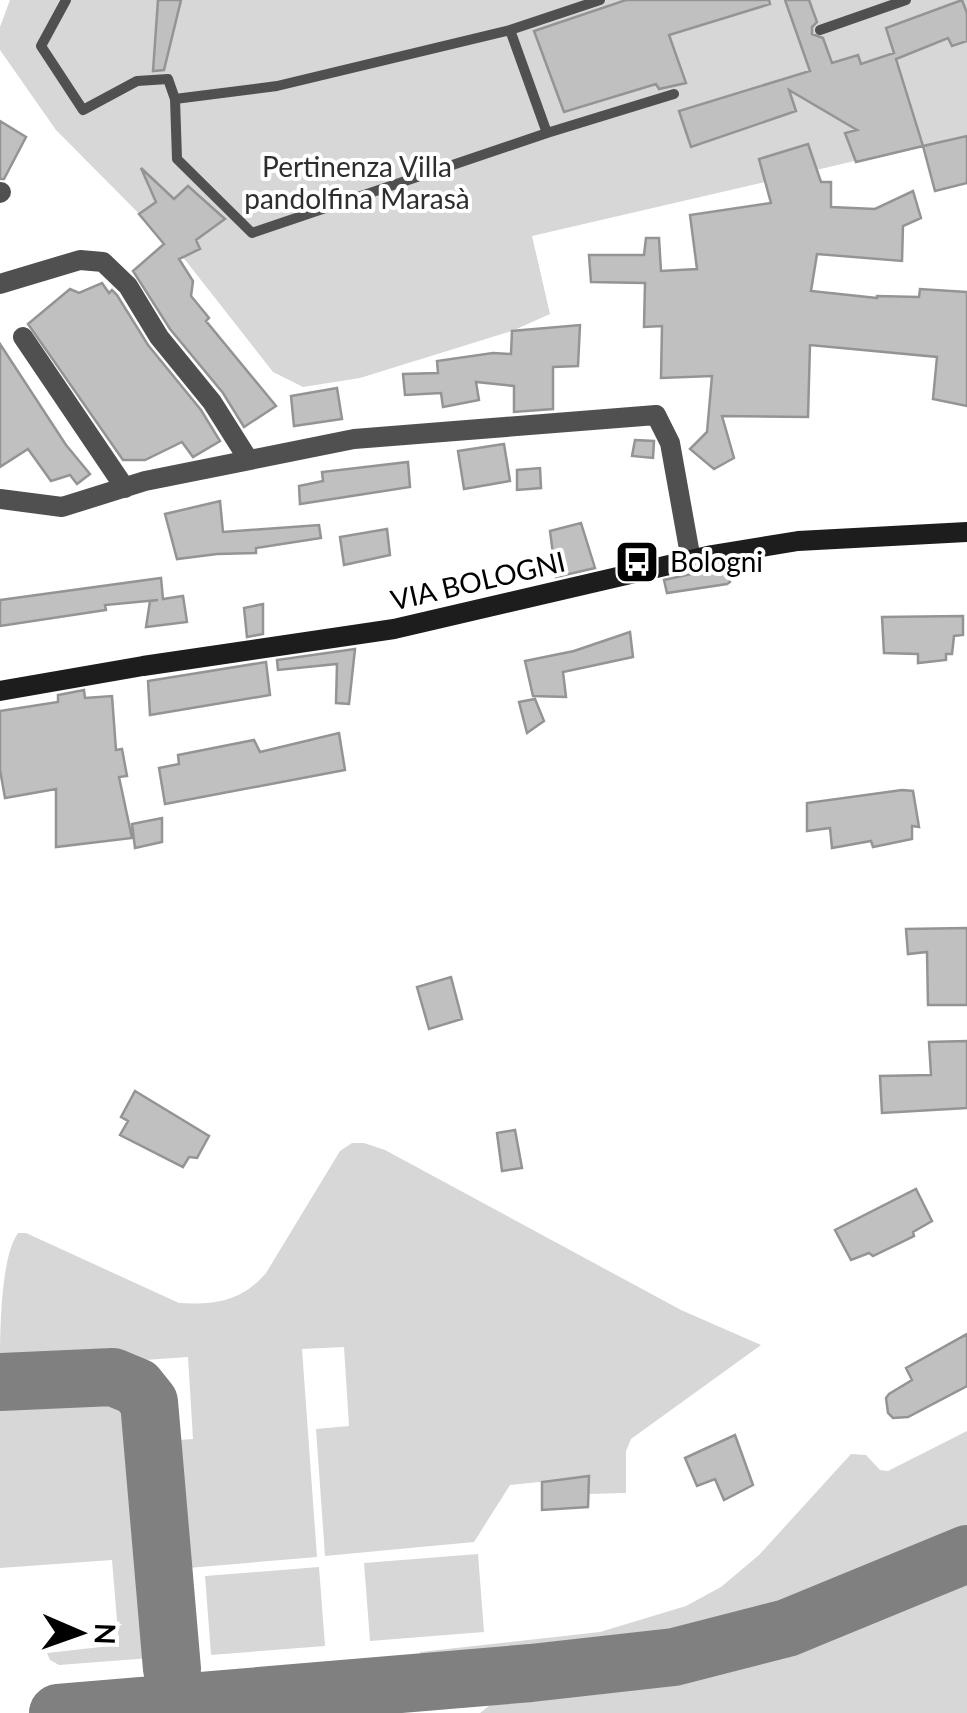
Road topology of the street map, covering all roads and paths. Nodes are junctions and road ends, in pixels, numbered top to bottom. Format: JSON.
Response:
{"nodes":[{"id":1,"x":66,"y":0,"type":"edge"},
{"id":2,"x":600,"y":0,"type":"edge"},
{"id":3,"x":906,"y":0,"type":"edge"},
{"id":4,"x":510,"y":30,"type":"junction"},
{"id":5,"x":820,"y":30,"type":"dead end"},
{"id":6,"x":674,"y":94,"type":"dead end"},
{"id":7,"x":175,"y":99,"type":"junction"},
{"id":8,"x":547,"y":133,"type":"junction"},
{"id":9,"x":25,"y":277,"type":"junction"},
{"id":10,"x":0,"y":284,"type":"edge"},
{"id":11,"x":0,"y":298,"type":"edge"},
{"id":12,"x":22,"y":337,"type":"dead end"},
{"id":13,"x":248,"y":459,"type":"junction"},
{"id":14,"x":125,"y":488,"type":"junction"},
{"id":15,"x":0,"y":499,"type":"edge"},
{"id":16,"x":967,"y":532,"type":"edge"},
{"id":17,"x":691,"y":560,"type":"junction"},
{"id":18,"x":0,"y":691,"type":"edge"}],
"edges":[{"from":1,"to":7,"type":"lane"},
{"from":2,"to":4,"type":"lane"},
{"from":3,"to":5,"type":"lane"},
{"from":4,"to":7,"type":"lane"},
{"from":4,"to":8,"type":"lane"},
{"from":6,"to":8,"type":"lane"},
{"from":7,"to":8,"type":"lane"},
{"from":9,"to":10,"type":"street"},
{"from":9,"to":11,"type":"street"},
{"from":9,"to":13,"type":"street"},
{"from":12,"to":14,"type":"street"},
{"from":13,"to":14,"type":"street"},
{"from":13,"to":17,"type":"street"},
{"from":14,"to":15,"type":"street"},
{"from":16,"to":17,"type":"street","name":"VIA BOLOGNI"},
{"from":17,"to":18,"type":"street","name":"VIA BOLOGNI"}]}
